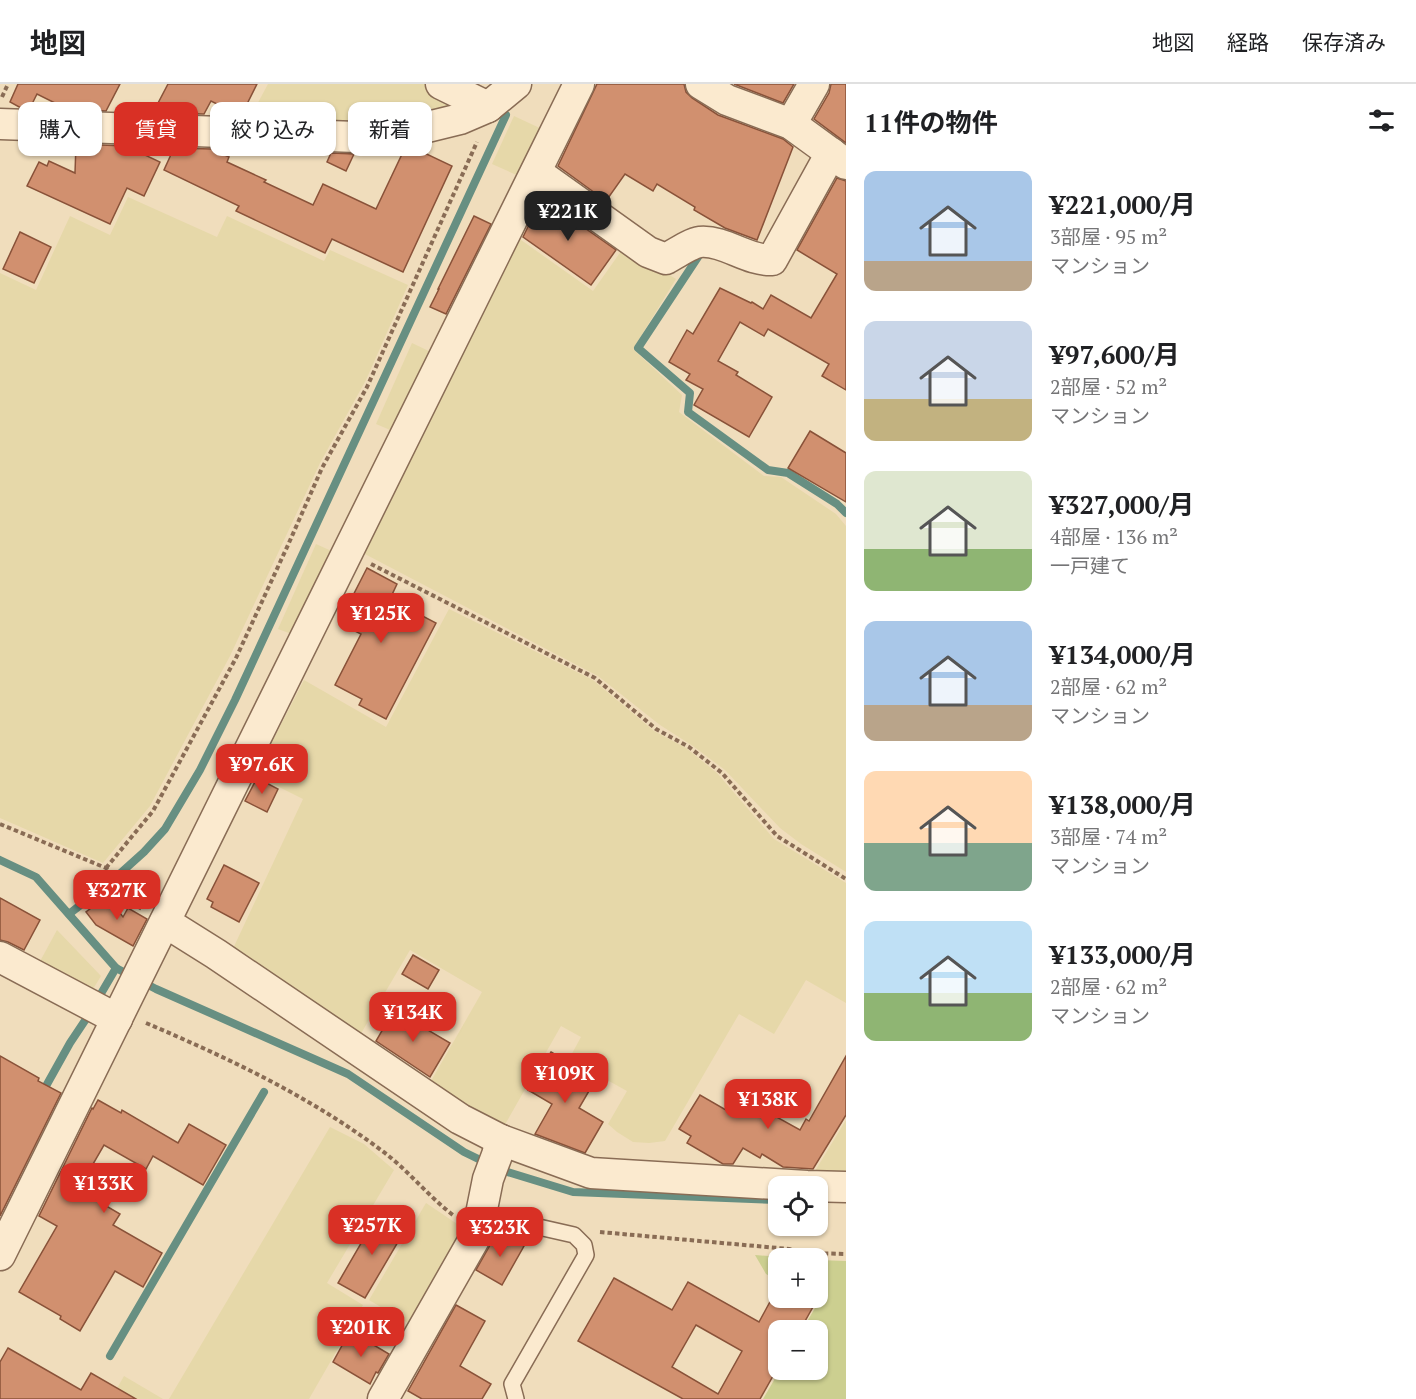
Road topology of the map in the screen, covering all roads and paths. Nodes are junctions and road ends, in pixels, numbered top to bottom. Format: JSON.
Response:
{"nodes":[{"id":1,"x":8,"y":84,"type":"edge"},
{"id":2,"x":441,"y":84,"type":"edge"},
{"id":3,"x":516,"y":84,"type":"edge"},
{"id":4,"x":579,"y":84,"type":"edge"},
{"id":5,"x":701,"y":84,"type":"edge"},
{"id":6,"x":814,"y":84,"type":"edge"},
{"id":7,"x":0,"y":100,"type":"edge"},
{"id":8,"x":488,"y":107,"type":"junction"},
{"id":9,"x":0,"y":124,"type":"edge"},
{"id":10,"x":791,"y":124,"type":"junction"},
{"id":11,"x":838,"y":158,"type":"edge"},
{"id":12,"x":536,"y":172,"type":"junction"},
{"id":13,"x":348,"y":553,"type":"junction"},
{"id":14,"x":0,"y":824,"type":"edge"},
{"id":15,"x":107,"y":869,"type":"junction"},
{"id":16,"x":846,"y":879,"type":"edge"},
{"id":17,"x":119,"y":887,"type":"dead end"},
{"id":18,"x":165,"y":922,"type":"junction"},
{"id":19,"x":0,"y":957,"type":"edge"},
{"id":20,"x":122,"y":1008,"type":"junction"},
{"id":21,"x":495,"y":1158,"type":"junction"},
{"id":22,"x":846,"y":1187,"type":"edge"},
{"id":23,"x":479,"y":1224,"type":"junction"},
{"id":24,"x":600,"y":1232,"type":"dead end"},
{"id":25,"x":846,"y":1254,"type":"edge"},
{"id":26,"x":0,"y":1255,"type":"edge"},
{"id":27,"x":383,"y":1399,"type":"edge"},
{"id":28,"x":516,"y":1399,"type":"edge"}],
"edges":[{"from":1,"to":7,"type":"path"},
{"from":2,"to":8,"type":"street"},
{"from":3,"to":8,"type":"street"},
{"from":4,"to":12,"type":"street"},
{"from":5,"to":10,"type":"street"},
{"from":6,"to":10,"type":"street"},
{"from":8,"to":9,"type":"street"},
{"from":8,"to":15,"type":"path"},
{"from":10,"to":11,"type":"street"},
{"from":11,"to":12,"type":"street"},
{"from":12,"to":13,"type":"street"},
{"from":13,"to":16,"type":"path"},
{"from":13,"to":18,"type":"street"},
{"from":14,"to":15,"type":"path"},
{"from":15,"to":17,"type":"path"},
{"from":18,"to":20,"type":"street"},
{"from":18,"to":21,"type":"street"},
{"from":19,"to":20,"type":"street"},
{"from":20,"to":23,"type":"path"},
{"from":20,"to":26,"type":"street"},
{"from":21,"to":22,"type":"street"},
{"from":21,"to":23,"type":"street"},
{"from":23,"to":27,"type":"street"},
{"from":23,"to":28,"type":"lane"},
{"from":24,"to":25,"type":"path"}]}
